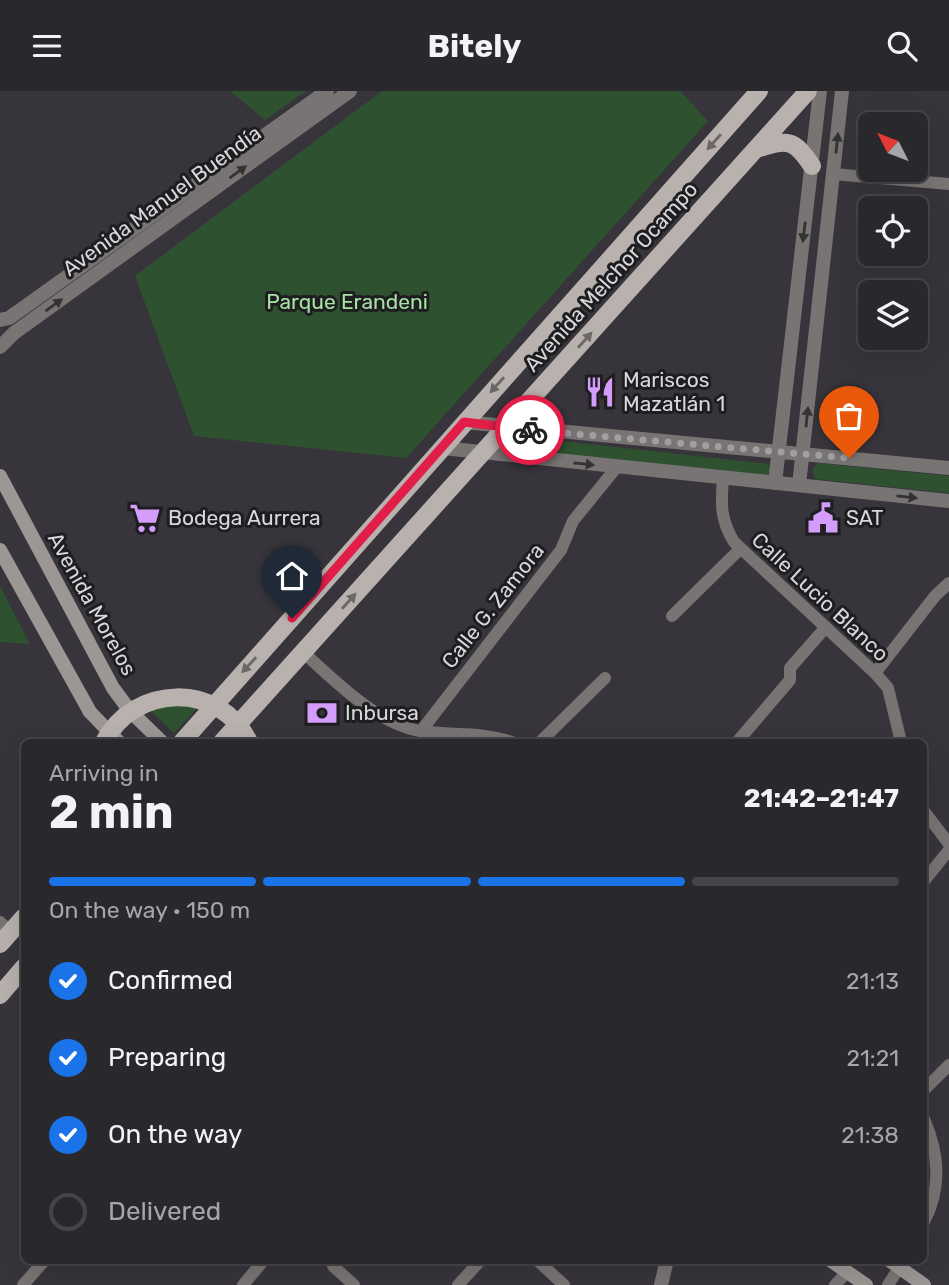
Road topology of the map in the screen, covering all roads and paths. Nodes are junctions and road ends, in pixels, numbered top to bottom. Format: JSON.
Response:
{"nodes":[{"id":1,"x":327,"y":91,"type":"edge"},
{"id":2,"x":350,"y":91,"type":"edge"},
{"id":3,"x":759,"y":91,"type":"edge"},
{"id":4,"x":808,"y":91,"type":"edge"},
{"id":5,"x":820,"y":91,"type":"edge"},
{"id":6,"x":842,"y":91,"type":"edge"},
{"id":7,"x":756,"y":149,"type":"junction"},
{"id":8,"x":812,"y":166,"type":"junction"},
{"id":9,"x":833,"y":174,"type":"junction"},
{"id":10,"x":949,"y":184,"type":"edge"},
{"id":11,"x":0,"y":320,"type":"edge"},
{"id":12,"x":0,"y":347,"type":"edge"},
{"id":13,"x":464,"y":422,"type":"junction"},
{"id":14,"x":506,"y":428,"type":"junction"},
{"id":15,"x":443,"y":448,"type":"junction"},
{"id":16,"x":778,"y":452,"type":"junction"},
{"id":17,"x":483,"y":453,"type":"junction"},
{"id":18,"x":803,"y":454,"type":"junction"},
{"id":19,"x":616,"y":468,"type":"junction"},
{"id":20,"x":949,"y":468,"type":"edge"},
{"id":21,"x":0,"y":476,"type":"edge"},
{"id":22,"x":723,"y":478,"type":"junction"},
{"id":23,"x":775,"y":483,"type":"junction"},
{"id":24,"x":799,"y":485,"type":"junction"},
{"id":25,"x":949,"y":501,"type":"edge"},
{"id":26,"x":740,"y":549,"type":"junction"},
{"id":27,"x":0,"y":550,"type":"edge"},
{"id":28,"x":949,"y":583,"type":"edge"},
{"id":29,"x":672,"y":616,"type":"dead end"},
{"id":30,"x":826,"y":627,"type":"junction"},
{"id":31,"x":303,"y":652,"type":"junction"},
{"id":32,"x":875,"y":673,"type":"junction"},
{"id":33,"x":605,"y":678,"type":"dead end"},
{"id":34,"x":214,"y":705,"type":"junction"},
{"id":35,"x":130,"y":711,"type":"junction"},
{"id":36,"x":238,"y":724,"type":"junction"},
{"id":37,"x":421,"y":731,"type":"junction"},
{"id":38,"x":111,"y":739,"type":"edge"},
{"id":39,"x":159,"y":739,"type":"edge"},
{"id":40,"x":185,"y":739,"type":"edge"},
{"id":41,"x":225,"y":739,"type":"edge"},
{"id":42,"x":247,"y":739,"type":"edge"},
{"id":43,"x":500,"y":739,"type":"edge"},
{"id":44,"x":543,"y":739,"type":"edge"},
{"id":45,"x":740,"y":739,"type":"edge"},
{"id":46,"x":900,"y":739,"type":"edge"},
{"id":47,"x":927,"y":815,"type":"edge"},
{"id":48,"x":949,"y":844,"type":"edge"},
{"id":49,"x":949,"y":850,"type":"edge"},
{"id":50,"x":927,"y":877,"type":"edge"},
{"id":51,"x":21,"y":919,"type":"edge"},
{"id":52,"x":4,"y":933,"type":"edge"},
{"id":53,"x":21,"y":970,"type":"edge"},
{"id":54,"x":0,"y":995,"type":"edge"},
{"id":55,"x":949,"y":1065,"type":"edge"},
{"id":56,"x":927,"y":1087,"type":"edge"},
{"id":57,"x":927,"y":1125,"type":"edge"},
{"id":58,"x":927,"y":1216,"type":"edge"},
{"id":59,"x":41,"y":1264,"type":"edge"},
{"id":60,"x":261,"y":1264,"type":"edge"},
{"id":61,"x":334,"y":1264,"type":"edge"},
{"id":62,"x":477,"y":1264,"type":"edge"},
{"id":63,"x":541,"y":1264,"type":"edge"},
{"id":64,"x":666,"y":1264,"type":"edge"},
{"id":65,"x":836,"y":1264,"type":"edge"},
{"id":66,"x":898,"y":1264,"type":"edge"},
{"id":67,"x":899,"y":1264,"type":"edge"},
{"id":68,"x":847,"y":1272,"type":"junction"},
{"id":69,"x":23,"y":1285,"type":"edge"},
{"id":70,"x":243,"y":1285,"type":"edge"},
{"id":71,"x":354,"y":1285,"type":"edge"},
{"id":72,"x":458,"y":1285,"type":"edge"},
{"id":73,"x":564,"y":1285,"type":"edge"},
{"id":74,"x":661,"y":1285,"type":"edge"},
{"id":75,"x":835,"y":1285,"type":"edge"},
{"id":76,"x":866,"y":1285,"type":"edge"},
{"id":77,"x":888,"y":1285,"type":"edge"},
{"id":78,"x":924,"y":1285,"type":"edge"}],
"edges":[{"from":1,"to":11,"type":"street","name":"Avenida Manuel Buendía"},
{"from":12,"to":2,"type":"street","name":"Avenida Manuel Buendía","one_way":true},
{"from":3,"to":13,"type":"main road","name":"Avenida Melchor Ocampo","one_way":true},
{"from":4,"to":7,"type":"main road","name":"Avenida Melchor Ocampo"},
{"from":5,"to":8,"type":"street"},
{"from":9,"to":6,"type":"street","one_way":true},
{"from":7,"to":8,"type":"main road"},
{"from":14,"to":7,"type":"main road","name":"Avenida Melchor Ocampo","one_way":true},
{"from":8,"to":16,"type":"street","one_way":true},
{"from":9,"to":10,"type":"street"},
{"from":18,"to":9,"type":"street","one_way":true},
{"from":13,"to":14,"type":"street"},
{"from":13,"to":15,"type":"main road","name":"Avenida Melchor Ocampo"},
{"from":14,"to":16,"type":"street"},
{"from":14,"to":17,"type":"main road","name":"Avenida Melchor Ocampo"},
{"from":15,"to":17,"type":"street"},
{"from":15,"to":34,"type":"main road","name":"Avenida Melchor Ocampo","one_way":true},
{"from":16,"to":18,"type":"street"},
{"from":16,"to":23,"type":"street"},
{"from":17,"to":19,"type":"street","one_way":true},
{"from":31,"to":17,"type":"main road","name":"Avenida Melchor Ocampo","one_way":true},
{"from":18,"to":20,"type":"street"},
{"from":18,"to":24,"type":"street"},
{"from":19,"to":22,"type":"street"},
{"from":19,"to":37,"type":"street","name":"Calle G. Zamora"},
{"from":21,"to":35,"type":"main road","name":"Avenida Morelos"},
{"from":22,"to":23,"type":"street"},
{"from":22,"to":26,"type":"street","name":"Calle Lucio Blanco"},
{"from":23,"to":24,"type":"street"},
{"from":24,"to":25,"type":"street","one_way":true},
{"from":26,"to":29,"type":"street"},
{"from":26,"to":30,"type":"street","name":"Calle Lucio Blanco"},
{"from":27,"to":38,"type":"main road"},
{"from":28,"to":32,"type":"street"},
{"from":30,"to":32,"type":"street","name":"Calle Lucio Blanco"},
{"from":30,"to":45,"type":"street"},
{"from":31,"to":36,"type":"main road","name":"Avenida Melchor Ocampo"},
{"from":31,"to":37,"type":"street"},
{"from":32,"to":46,"type":"street","name":"Calle Lucio Blanco"},
{"from":33,"to":44,"type":"street"},
{"from":34,"to":35,"type":"main road"},
{"from":34,"to":36,"type":"main road"},
{"from":34,"to":40,"type":"main road","name":"Avenida Melchor Ocampo"},
{"from":35,"to":38,"type":"main road"},
{"from":35,"to":39,"type":"main road","name":"Avenida Morelos"},
{"from":36,"to":41,"type":"main road","name":"Avenida Melchor Ocampo"},
{"from":36,"to":42,"type":"main road"},
{"from":37,"to":43,"type":"street"},
{"from":47,"to":48,"type":"street"},
{"from":49,"to":50,"type":"street"},
{"from":51,"to":52,"type":"main road"},
{"from":53,"to":54,"type":"main road"},
{"from":55,"to":56,"type":"street"},
{"from":57,"to":58,"type":"street"},
{"from":59,"to":69,"type":"street"},
{"from":60,"to":70,"type":"street"},
{"from":61,"to":71,"type":"street"},
{"from":62,"to":72,"type":"street"},
{"from":63,"to":73,"type":"street"},
{"from":64,"to":74,"type":"street"},
{"from":65,"to":68,"type":"main road"},
{"from":66,"to":77,"type":"street"},
{"from":67,"to":78,"type":"main road"},
{"from":68,"to":75,"type":"street"},
{"from":68,"to":76,"type":"main road"}]}
